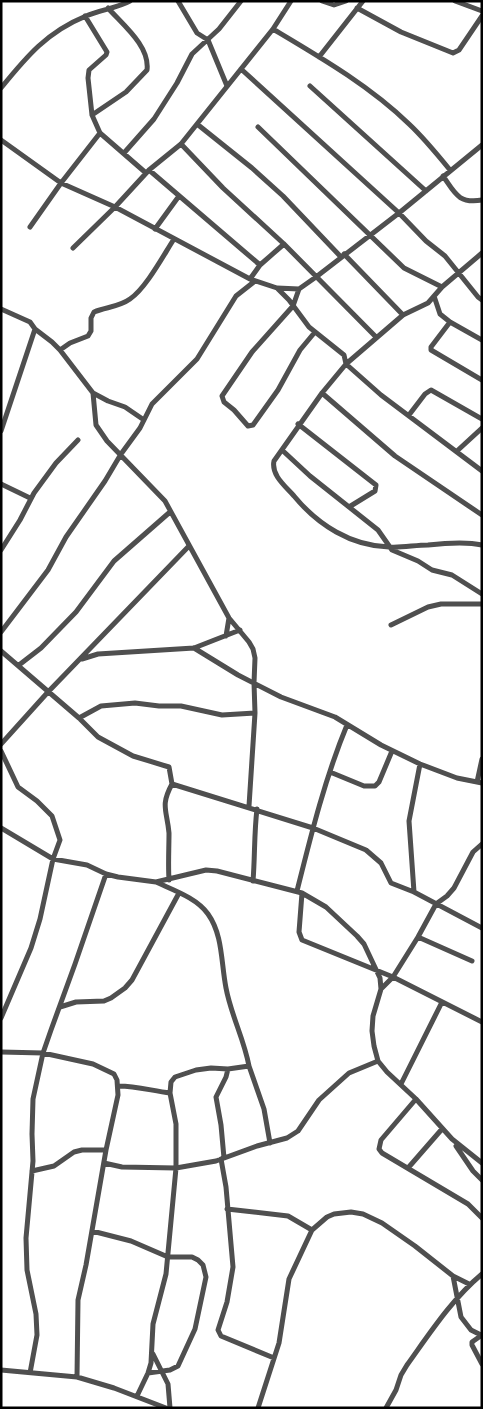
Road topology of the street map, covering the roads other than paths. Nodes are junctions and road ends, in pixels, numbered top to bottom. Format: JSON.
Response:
{"nodes":[{"id":1,"x":130,"y":1,"type":"edge"},
{"id":2,"x":178,"y":1,"type":"edge"},
{"id":3,"x":184,"y":1,"type":"edge"},
{"id":4,"x":241,"y":1,"type":"edge"},
{"id":5,"x":291,"y":1,"type":"edge"},
{"id":6,"x":322,"y":1,"type":"edge"},
{"id":7,"x":346,"y":1,"type":"edge"},
{"id":8,"x":363,"y":1,"type":"edge"},
{"id":9,"x":455,"y":1,"type":"edge"},
{"id":10,"x":181,"y":7,"type":"junction"},
{"id":11,"x":108,"y":8,"type":"junction"},
{"id":12,"x":357,"y":8,"type":"junction"},
{"id":13,"x":482,"y":11,"type":"edge"},
{"id":14,"x":85,"y":16,"type":"junction"},
{"id":15,"x":482,"y":16,"type":"edge"},
{"id":16,"x":274,"y":30,"type":"junction"},
{"id":17,"x":208,"y":40,"type":"junction"},
{"id":18,"x":320,"y":57,"type":"junction"},
{"id":19,"x":241,"y":69,"type":"junction"},
{"id":20,"x":227,"y":86,"type":"junction"},
{"id":21,"x":310,"y":86,"type":"dead end"},
{"id":22,"x":1,"y":88,"type":"edge"},
{"id":23,"x":92,"y":114,"type":"junction"},
{"id":24,"x":197,"y":124,"type":"junction"},
{"id":25,"x":258,"y":127,"type":"dead end"},
{"id":26,"x":100,"y":133,"type":"junction"},
{"id":27,"x":1,"y":140,"type":"edge"},
{"id":28,"x":181,"y":144,"type":"junction"},
{"id":29,"x":482,"y":145,"type":"edge"},
{"id":30,"x":124,"y":153,"type":"junction"},
{"id":31,"x":450,"y":170,"type":"junction"},
{"id":32,"x":148,"y":171,"type":"junction"},
{"id":33,"x":443,"y":176,"type":"junction"},
{"id":34,"x":61,"y":183,"type":"junction"},
{"id":35,"x":426,"y":191,"type":"junction"},
{"id":36,"x":179,"y":196,"type":"junction"},
{"id":37,"x":482,"y":200,"type":"edge"},
{"id":38,"x":115,"y":207,"type":"junction"},
{"id":39,"x":399,"y":213,"type":"junction"},
{"id":40,"x":30,"y":227,"type":"dead end"},
{"id":41,"x":155,"y":229,"type":"junction"},
{"id":42,"x":370,"y":234,"type":"junction"},
{"id":43,"x":174,"y":239,"type":"junction"},
{"id":44,"x":284,"y":244,"type":"junction"},
{"id":45,"x":73,"y":248,"type":"dead end"},
{"id":46,"x":482,"y":253,"type":"edge"},
{"id":47,"x":342,"y":255,"type":"junction"},
{"id":48,"x":260,"y":266,"type":"junction"},
{"id":49,"x":459,"y":272,"type":"junction"},
{"id":50,"x":316,"y":277,"type":"junction"},
{"id":51,"x":253,"y":280,"type":"junction"},
{"id":52,"x":442,"y":287,"type":"junction"},
{"id":53,"x":277,"y":288,"type":"junction"},
{"id":54,"x":299,"y":289,"type":"junction"},
{"id":55,"x":434,"y":296,"type":"junction"},
{"id":56,"x":482,"y":300,"type":"edge"},
{"id":57,"x":293,"y":306,"type":"junction"},
{"id":58,"x":1,"y":309,"type":"edge"},
{"id":59,"x":403,"y":315,"type":"junction"},
{"id":60,"x":450,"y":322,"type":"junction"},
{"id":61,"x":35,"y":329,"type":"junction"},
{"id":62,"x":314,"y":332,"type":"junction"},
{"id":63,"x":376,"y":337,"type":"junction"},
{"id":64,"x":482,"y":340,"type":"edge"},
{"id":65,"x":60,"y":350,"type":"junction"},
{"id":66,"x":346,"y":364,"type":"junction"},
{"id":67,"x":482,"y":380,"type":"edge"},
{"id":68,"x":92,"y":393,"type":"junction"},
{"id":69,"x":322,"y":393,"type":"junction"},
{"id":70,"x":409,"y":416,"type":"junction"},
{"id":71,"x":482,"y":419,"type":"edge"},
{"id":72,"x":144,"y":420,"type":"junction"},
{"id":73,"x":298,"y":424,"type":"junction"},
{"id":74,"x":482,"y":428,"type":"edge"},
{"id":75,"x":1,"y":431,"type":"edge"},
{"id":76,"x":78,"y":440,"type":"dead end"},
{"id":77,"x":282,"y":450,"type":"junction"},
{"id":78,"x":457,"y":451,"type":"junction"},
{"id":79,"x":121,"y":454,"type":"junction"},
{"id":80,"x":482,"y":471,"type":"edge"},
{"id":81,"x":1,"y":484,"type":"edge"},
{"id":82,"x":30,"y":498,"type":"junction"},
{"id":83,"x":349,"y":507,"type":"junction"},
{"id":84,"x":170,"y":512,"type":"junction"},
{"id":85,"x":482,"y":515,"type":"edge"},
{"id":86,"x":482,"y":545,"type":"edge"},
{"id":87,"x":188,"y":546,"type":"junction"},
{"id":88,"x":390,"y":547,"type":"junction"},
{"id":89,"x":1,"y":550,"type":"edge"},
{"id":90,"x":482,"y":594,"type":"edge"},
{"id":91,"x":482,"y":604,"type":"edge"},
{"id":92,"x":229,"y":618,"type":"junction"},
{"id":93,"x":391,"y":625,"type":"dead end"},
{"id":94,"x":240,"y":630,"type":"junction"},
{"id":95,"x":1,"y":632,"type":"edge"},
{"id":96,"x":226,"y":636,"type":"junction"},
{"id":97,"x":194,"y":648,"type":"junction"},
{"id":98,"x":1,"y":651,"type":"edge"},
{"id":99,"x":79,"y":660,"type":"junction"},
{"id":100,"x":19,"y":665,"type":"junction"},
{"id":101,"x":254,"y":683,"type":"junction"},
{"id":102,"x":48,"y":692,"type":"junction"},
{"id":103,"x":256,"y":713,"type":"junction"},
{"id":104,"x":79,"y":718,"type":"junction"},
{"id":105,"x":348,"y":724,"type":"junction"},
{"id":106,"x":2,"y":742,"type":"edge"},
{"id":107,"x":1,"y":750,"type":"edge"},
{"id":108,"x":392,"y":751,"type":"junction"},
{"id":109,"x":482,"y":759,"type":"edge"},
{"id":110,"x":420,"y":764,"type":"junction"},
{"id":111,"x":330,"y":772,"type":"junction"},
{"id":112,"x":479,"y":783,"type":"edge"},
{"id":113,"x":172,"y":784,"type":"junction"},
{"id":114,"x":249,"y":806,"type":"junction"},
{"id":115,"x":257,"y":809,"type":"junction"},
{"id":116,"x":1,"y":828,"type":"edge"},
{"id":117,"x":313,"y":828,"type":"junction"},
{"id":118,"x":482,"y":844,"type":"edge"},
{"id":119,"x":53,"y":859,"type":"junction"},
{"id":120,"x":106,"y":874,"type":"junction"},
{"id":121,"x":169,"y":880,"type":"junction"},
{"id":122,"x":252,"y":881,"type":"junction"},
{"id":123,"x":156,"y":882,"type":"junction"},
{"id":124,"x":300,"y":892,"type":"junction"},
{"id":125,"x":414,"y":892,"type":"junction"},
{"id":126,"x":178,"y":893,"type":"junction"},
{"id":127,"x":447,"y":896,"type":"junction"},
{"id":128,"x":436,"y":904,"type":"junction"},
{"id":129,"x":447,"y":910,"type":"junction"},
{"id":130,"x":482,"y":928,"type":"edge"},
{"id":131,"x":418,"y":937,"type":"junction"},
{"id":132,"x":472,"y":961,"type":"dead end"},
{"id":133,"x":377,"y":970,"type":"junction"},
{"id":134,"x":393,"y":977,"type":"junction"},
{"id":135,"x":381,"y":989,"type":"junction"},
{"id":136,"x":442,"y":1002,"type":"junction"},
{"id":137,"x":60,"y":1007,"type":"junction"},
{"id":138,"x":1,"y":1018,"type":"edge"},
{"id":139,"x":482,"y":1022,"type":"edge"},
{"id":140,"x":1,"y":1052,"type":"edge"},
{"id":141,"x":44,"y":1053,"type":"junction"},
{"id":142,"x":378,"y":1061,"type":"junction"},
{"id":143,"x":250,"y":1066,"type":"junction"},
{"id":144,"x":228,"y":1070,"type":"junction"},
{"id":145,"x":401,"y":1084,"type":"junction"},
{"id":146,"x":119,"y":1086,"type":"junction"},
{"id":147,"x":170,"y":1093,"type":"junction"},
{"id":148,"x":416,"y":1099,"type":"junction"},
{"id":149,"x":442,"y":1129,"type":"junction"},
{"id":150,"x":452,"y":1139,"type":"junction"},
{"id":151,"x":270,"y":1142,"type":"junction"},
{"id":152,"x":106,"y":1150,"type":"junction"},
{"id":153,"x":222,"y":1158,"type":"junction"},
{"id":154,"x":482,"y":1162,"type":"edge"},
{"id":155,"x":104,"y":1163,"type":"junction"},
{"id":156,"x":176,"y":1168,"type":"junction"},
{"id":157,"x":408,"y":1168,"type":"junction"},
{"id":158,"x":32,"y":1171,"type":"junction"},
{"id":159,"x":482,"y":1180,"type":"edge"},
{"id":160,"x":227,"y":1209,"type":"junction"},
{"id":161,"x":482,"y":1218,"type":"edge"},
{"id":162,"x":312,"y":1230,"type":"junction"},
{"id":163,"x":92,"y":1231,"type":"junction"},
{"id":164,"x":168,"y":1258,"type":"junction"},
{"id":165,"x":482,"y":1274,"type":"edge"},
{"id":166,"x":453,"y":1276,"type":"junction"},
{"id":167,"x":469,"y":1284,"type":"junction"},
{"id":168,"x":458,"y":1298,"type":"junction"},
{"id":169,"x":481,"y":1335,"type":"edge"},
{"id":170,"x":152,"y":1354,"type":"junction"},
{"id":171,"x":274,"y":1358,"type":"junction"},
{"id":172,"x":482,"y":1364,"type":"edge"},
{"id":173,"x":1,"y":1370,"type":"edge"},
{"id":174,"x":162,"y":1370,"type":"junction"},
{"id":175,"x":30,"y":1373,"type":"junction"},
{"id":176,"x":148,"y":1373,"type":"junction"},
{"id":177,"x":76,"y":1377,"type":"junction"},
{"id":178,"x":137,"y":1396,"type":"junction"},
{"id":179,"x":166,"y":1408,"type":"edge"},
{"id":180,"x":170,"y":1408,"type":"edge"},
{"id":181,"x":258,"y":1408,"type":"edge"},
{"id":182,"x":386,"y":1408,"type":"edge"}],
"edges":[{"from":1,"to":11,"type":"street"},
{"from":2,"to":10,"type":"street"},
{"from":3,"to":10,"type":"street"},
{"from":4,"to":17,"type":"street"},
{"from":5,"to":16,"type":"street"},
{"from":6,"to":7,"type":"street"},
{"from":8,"to":12,"type":"street"},
{"from":9,"to":13,"type":"street"},
{"from":10,"to":17,"type":"street"},
{"from":11,"to":14,"type":"street"},
{"from":11,"to":23,"type":"street"},
{"from":12,"to":15,"type":"street"},
{"from":12,"to":18,"type":"street"},
{"from":14,"to":22,"type":"street"},
{"from":14,"to":23,"type":"street"},
{"from":16,"to":18,"type":"street"},
{"from":16,"to":19,"type":"street"},
{"from":17,"to":20,"type":"street"},
{"from":17,"to":30,"type":"street"},
{"from":18,"to":31,"type":"street"},
{"from":19,"to":20,"type":"street"},
{"from":19,"to":39,"type":"street"},
{"from":20,"to":24,"type":"street"},
{"from":21,"to":35,"type":"street"},
{"from":23,"to":26,"type":"street"},
{"from":24,"to":28,"type":"street"},
{"from":24,"to":47,"type":"street"},
{"from":25,"to":42,"type":"street"},
{"from":26,"to":30,"type":"street"},
{"from":26,"to":34,"type":"street"},
{"from":27,"to":34,"type":"street"},
{"from":28,"to":32,"type":"street"},
{"from":28,"to":44,"type":"street"},
{"from":29,"to":31,"type":"street"},
{"from":30,"to":32,"type":"street"},
{"from":31,"to":33,"type":"street"},
{"from":32,"to":36,"type":"street"},
{"from":32,"to":38,"type":"street"},
{"from":33,"to":35,"type":"street"},
{"from":33,"to":37,"type":"street"},
{"from":34,"to":38,"type":"street"},
{"from":34,"to":40,"type":"street"},
{"from":35,"to":39,"type":"street"},
{"from":36,"to":41,"type":"street"},
{"from":36,"to":48,"type":"street"},
{"from":38,"to":41,"type":"street"},
{"from":38,"to":45,"type":"street"},
{"from":39,"to":42,"type":"street"},
{"from":39,"to":49,"type":"street"},
{"from":41,"to":43,"type":"street"},
{"from":42,"to":47,"type":"street"},
{"from":42,"to":52,"type":"street"},
{"from":43,"to":51,"type":"street"},
{"from":43,"to":65,"type":"street"},
{"from":44,"to":48,"type":"street"},
{"from":44,"to":50,"type":"street"},
{"from":46,"to":49,"type":"street"},
{"from":47,"to":50,"type":"street"},
{"from":47,"to":59,"type":"street"},
{"from":48,"to":51,"type":"street"},
{"from":49,"to":52,"type":"street"},
{"from":49,"to":56,"type":"street"},
{"from":50,"to":54,"type":"street"},
{"from":50,"to":63,"type":"street"},
{"from":51,"to":53,"type":"street"},
{"from":51,"to":72,"type":"street"},
{"from":52,"to":55,"type":"street"},
{"from":53,"to":54,"type":"street"},
{"from":53,"to":57,"type":"street"},
{"from":54,"to":57,"type":"street"},
{"from":55,"to":59,"type":"street"},
{"from":55,"to":60,"type":"street"},
{"from":57,"to":62,"type":"street"},
{"from":57,"to":62,"type":"street"},
{"from":58,"to":61,"type":"street"},
{"from":59,"to":63,"type":"street"},
{"from":60,"to":64,"type":"street"},
{"from":60,"to":67,"type":"street"},
{"from":61,"to":65,"type":"street"},
{"from":61,"to":75,"type":"street"},
{"from":62,"to":66,"type":"street"},
{"from":63,"to":66,"type":"street"},
{"from":65,"to":68,"type":"street"},
{"from":66,"to":69,"type":"street"},
{"from":66,"to":70,"type":"street"},
{"from":68,"to":72,"type":"street"},
{"from":68,"to":79,"type":"street"},
{"from":69,"to":73,"type":"street"},
{"from":69,"to":85,"type":"street"},
{"from":70,"to":71,"type":"street"},
{"from":70,"to":78,"type":"street"},
{"from":72,"to":79,"type":"street"},
{"from":73,"to":77,"type":"street"},
{"from":73,"to":83,"type":"street"},
{"from":74,"to":78,"type":"street"},
{"from":76,"to":82,"type":"street"},
{"from":77,"to":83,"type":"street"},
{"from":77,"to":88,"type":"street"},
{"from":78,"to":80,"type":"street"},
{"from":79,"to":84,"type":"street"},
{"from":79,"to":95,"type":"street"},
{"from":81,"to":82,"type":"street"},
{"from":82,"to":89,"type":"street"},
{"from":83,"to":88,"type":"street"},
{"from":84,"to":87,"type":"street"},
{"from":84,"to":100,"type":"street"},
{"from":86,"to":88,"type":"street"},
{"from":87,"to":92,"type":"street"},
{"from":87,"to":99,"type":"street"},
{"from":88,"to":90,"type":"street"},
{"from":91,"to":93,"type":"street"},
{"from":92,"to":94,"type":"street"},
{"from":92,"to":96,"type":"street"},
{"from":94,"to":96,"type":"street"},
{"from":94,"to":101,"type":"street"},
{"from":96,"to":97,"type":"street"},
{"from":97,"to":99,"type":"street"},
{"from":97,"to":101,"type":"street"},
{"from":98,"to":100,"type":"street"},
{"from":99,"to":102,"type":"street"},
{"from":100,"to":102,"type":"street"},
{"from":101,"to":103,"type":"street"},
{"from":101,"to":105,"type":"street"},
{"from":102,"to":104,"type":"street"},
{"from":102,"to":106,"type":"street"},
{"from":103,"to":104,"type":"street"},
{"from":103,"to":114,"type":"street"},
{"from":104,"to":113,"type":"street"},
{"from":105,"to":108,"type":"street"},
{"from":105,"to":111,"type":"street"},
{"from":107,"to":119,"type":"street"},
{"from":108,"to":110,"type":"street"},
{"from":108,"to":111,"type":"street"},
{"from":109,"to":112,"type":"street"},
{"from":110,"to":112,"type":"street"},
{"from":110,"to":125,"type":"street"},
{"from":111,"to":117,"type":"street"},
{"from":113,"to":114,"type":"street"},
{"from":113,"to":121,"type":"street"},
{"from":114,"to":115,"type":"street"},
{"from":115,"to":117,"type":"street"},
{"from":115,"to":122,"type":"street"},
{"from":116,"to":119,"type":"street"},
{"from":117,"to":124,"type":"street"},
{"from":117,"to":125,"type":"street"},
{"from":118,"to":127,"type":"street"},
{"from":119,"to":120,"type":"street"},
{"from":119,"to":138,"type":"street"},
{"from":120,"to":123,"type":"street"},
{"from":120,"to":137,"type":"street"},
{"from":121,"to":122,"type":"street"},
{"from":121,"to":123,"type":"street"},
{"from":122,"to":124,"type":"street"},
{"from":123,"to":126,"type":"street"},
{"from":124,"to":133,"type":"street"},
{"from":124,"to":133,"type":"street"},
{"from":125,"to":128,"type":"street"},
{"from":126,"to":137,"type":"street"},
{"from":126,"to":143,"type":"street"},
{"from":127,"to":128,"type":"street"},
{"from":127,"to":129,"type":"street"},
{"from":128,"to":129,"type":"street"},
{"from":128,"to":131,"type":"street"},
{"from":129,"to":130,"type":"street"},
{"from":131,"to":132,"type":"street"},
{"from":131,"to":134,"type":"street"},
{"from":133,"to":134,"type":"street"},
{"from":133,"to":135,"type":"street"},
{"from":134,"to":135,"type":"street"},
{"from":134,"to":136,"type":"street"},
{"from":135,"to":142,"type":"street"},
{"from":136,"to":139,"type":"street"},
{"from":136,"to":145,"type":"street"},
{"from":137,"to":141,"type":"street"},
{"from":140,"to":141,"type":"street"},
{"from":141,"to":146,"type":"street"},
{"from":141,"to":158,"type":"street"},
{"from":142,"to":145,"type":"street"},
{"from":142,"to":151,"type":"street"},
{"from":143,"to":144,"type":"street"},
{"from":143,"to":151,"type":"street"},
{"from":144,"to":147,"type":"street"},
{"from":144,"to":153,"type":"street"},
{"from":145,"to":148,"type":"street"},
{"from":146,"to":147,"type":"street"},
{"from":146,"to":152,"type":"street"},
{"from":147,"to":156,"type":"street"},
{"from":148,"to":149,"type":"street"},
{"from":148,"to":157,"type":"street"},
{"from":149,"to":150,"type":"street"},
{"from":149,"to":157,"type":"street"},
{"from":150,"to":154,"type":"street"},
{"from":150,"to":159,"type":"street"},
{"from":151,"to":153,"type":"street"},
{"from":152,"to":155,"type":"street"},
{"from":152,"to":158,"type":"street"},
{"from":153,"to":156,"type":"street"},
{"from":153,"to":160,"type":"street"},
{"from":155,"to":156,"type":"street"},
{"from":155,"to":163,"type":"street"},
{"from":156,"to":164,"type":"street"},
{"from":157,"to":161,"type":"street"},
{"from":158,"to":175,"type":"street"},
{"from":160,"to":162,"type":"street"},
{"from":160,"to":171,"type":"street"},
{"from":162,"to":166,"type":"street"},
{"from":162,"to":171,"type":"street"},
{"from":163,"to":164,"type":"street"},
{"from":163,"to":177,"type":"street"},
{"from":164,"to":170,"type":"street"},
{"from":164,"to":174,"type":"street"},
{"from":165,"to":167,"type":"street"},
{"from":166,"to":167,"type":"street"},
{"from":166,"to":168,"type":"street"},
{"from":167,"to":168,"type":"street"},
{"from":168,"to":169,"type":"street"},
{"from":168,"to":182,"type":"street"},
{"from":169,"to":172,"type":"street"},
{"from":170,"to":174,"type":"street"},
{"from":170,"to":176,"type":"street"},
{"from":171,"to":181,"type":"street"},
{"from":173,"to":175,"type":"street"},
{"from":174,"to":176,"type":"street"},
{"from":174,"to":180,"type":"street"},
{"from":175,"to":177,"type":"street"},
{"from":176,"to":178,"type":"street"},
{"from":177,"to":178,"type":"street"},
{"from":178,"to":179,"type":"street"}]}
